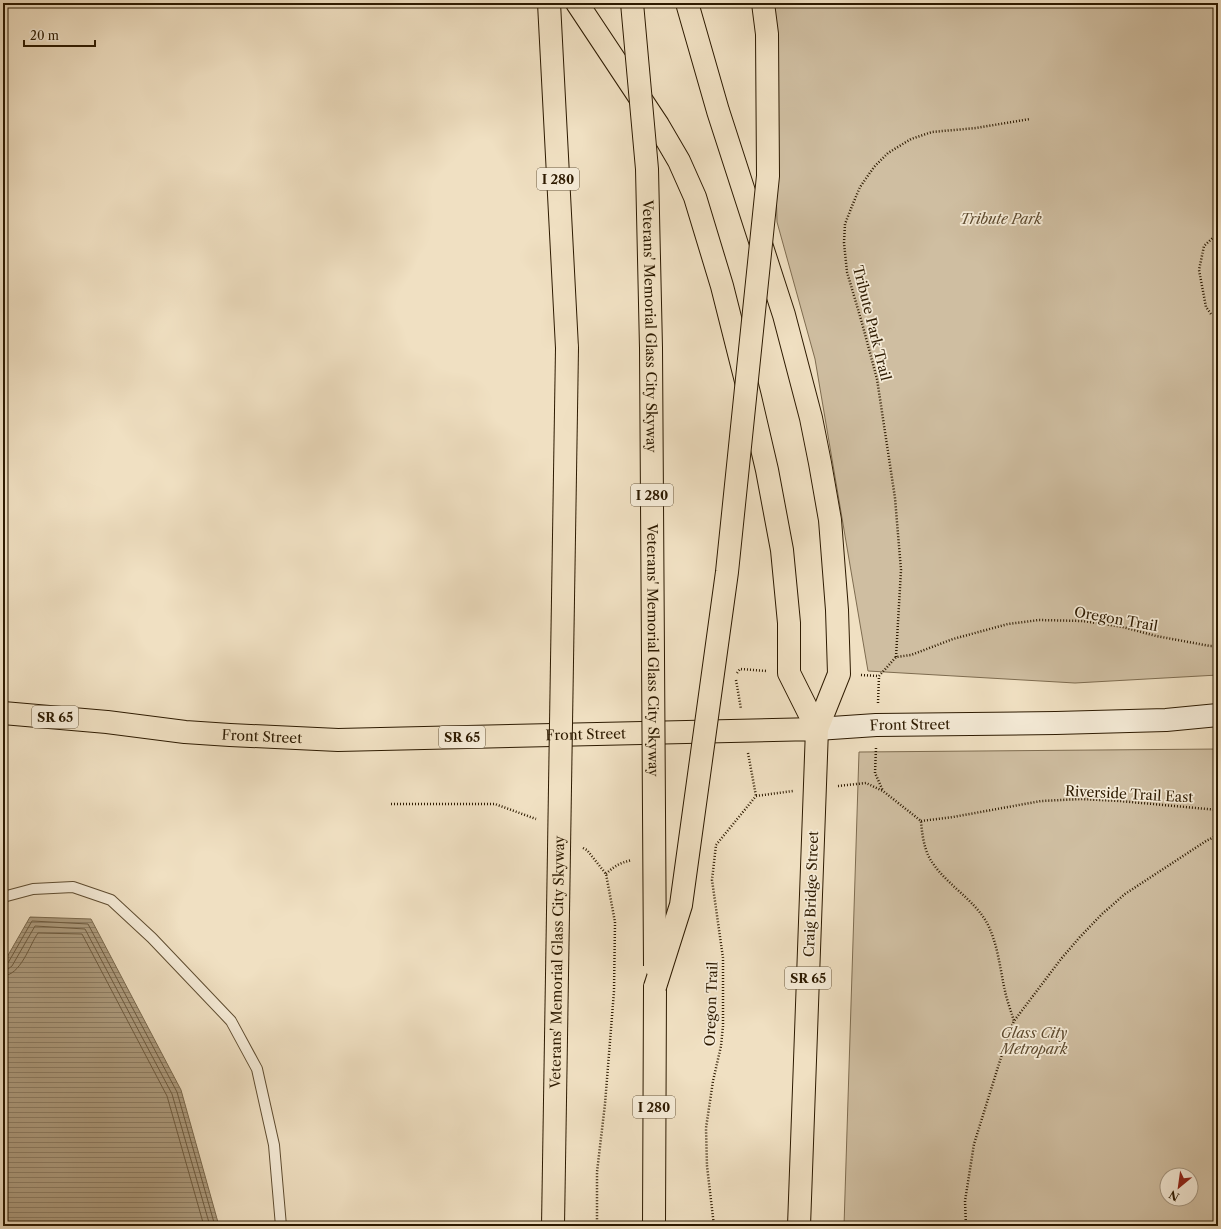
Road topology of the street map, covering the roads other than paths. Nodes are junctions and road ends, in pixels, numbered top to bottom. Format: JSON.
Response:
{"nodes":[{"id":1,"x":577,"y":3,"type":"edge"},
{"id":2,"x":632,"y":3,"type":"edge"},
{"id":3,"x":687,"y":3,"type":"edge"},
{"id":4,"x":763,"y":3,"type":"edge"},
{"id":5,"x":549,"y":6,"type":"edge"},
{"id":6,"x":3,"y":713,"type":"edge"},
{"id":7,"x":1218,"y":715,"type":"edge"},
{"id":8,"x":817,"y":729,"type":"junction"},
{"id":9,"x":3,"y":897,"type":"edge"},
{"id":10,"x":655,"y":987,"type":"junction"},
{"id":11,"x":281,"y":1226,"type":"edge"},
{"id":12,"x":553,"y":1226,"type":"edge"},
{"id":13,"x":654,"y":1226,"type":"edge"},
{"id":14,"x":799,"y":1226,"type":"edge"}],
"edges":[{"from":1,"to":8,"type":"main road"},
{"from":2,"to":10,"type":"main road","name":"Veterans' Memorial Glass City Skyway","number":"I 280","bridge":true},
{"from":3,"to":8,"type":"main road"},
{"from":4,"to":10,"type":"main road","bridge":true},
{"from":5,"to":12,"type":"main road","name":"Veterans' Memorial Glass City Skyway","number":"I 280","bridge":true},
{"from":6,"to":8,"type":"main road","name":"Front Street","number":"SR 65"},
{"from":7,"to":8,"type":"main road","name":"Front Street"},
{"from":8,"to":14,"type":"main road","name":"Craig Bridge Street","number":"SR 65"},
{"from":9,"to":11,"type":"lane"},
{"from":10,"to":13,"type":"main road","name":"Veterans' Memorial Glass City Skyway","number":"I 280"}]}
